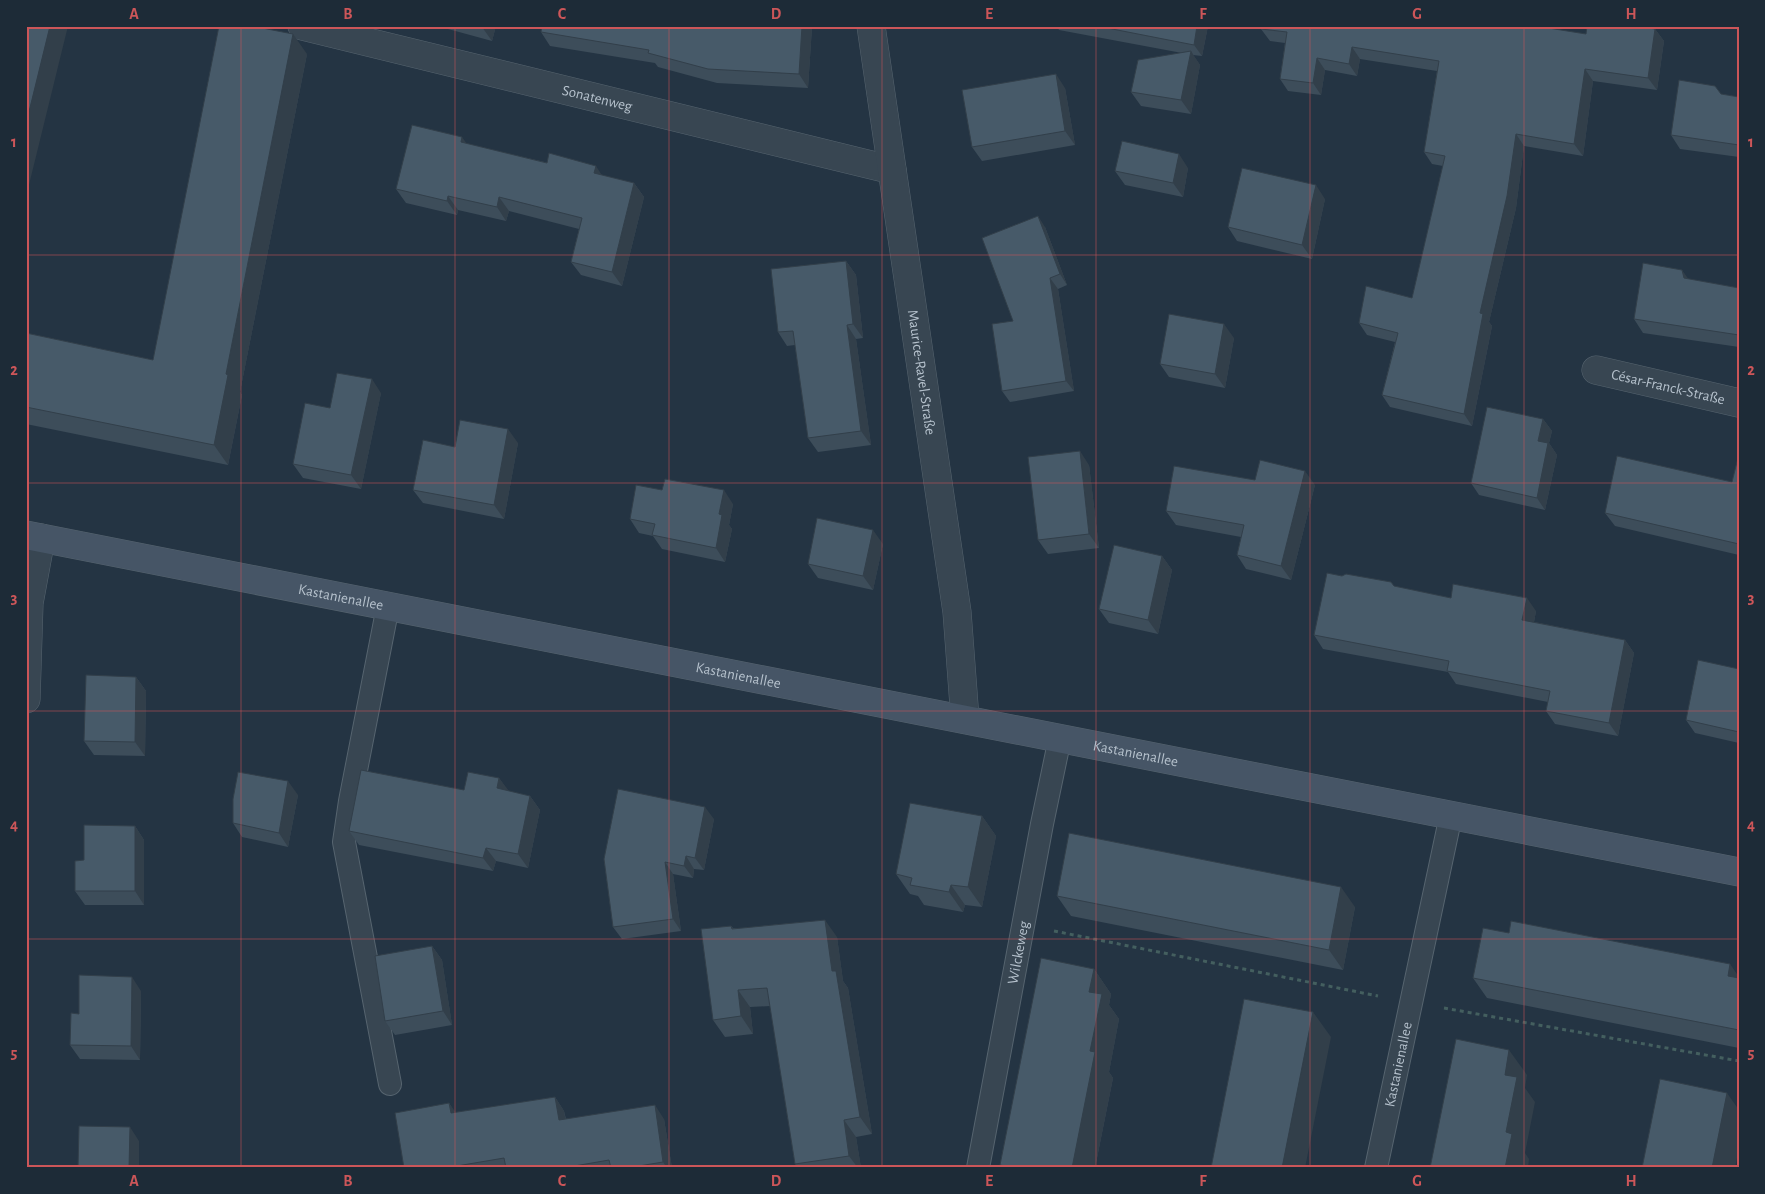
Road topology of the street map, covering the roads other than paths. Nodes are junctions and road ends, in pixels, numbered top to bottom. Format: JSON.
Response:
{"nodes":[{"id":1,"x":302,"y":26,"type":"edge"},
{"id":2,"x":871,"y":26,"type":"edge"},
{"id":3,"x":892,"y":170,"type":"junction"},
{"id":4,"x":1596,"y":370,"type":"dead end"},
{"id":5,"x":1739,"y":404,"type":"edge"},
{"id":6,"x":33,"y":536,"type":"edge"},
{"id":7,"x":388,"y":606,"type":"junction"},
{"id":8,"x":26,"y":699,"type":"edge"},
{"id":9,"x":965,"y":719,"type":"junction"},
{"id":10,"x":1060,"y":738,"type":"junction"},
{"id":11,"x":1451,"y":815,"type":"junction"},
{"id":12,"x":1739,"y":872,"type":"edge"},
{"id":13,"x":390,"y":1084,"type":"dead end"},
{"id":14,"x":978,"y":1168,"type":"edge"},
{"id":15,"x":1376,"y":1168,"type":"edge"}],
"edges":[{"from":1,"to":3,"type":"street","name":"Sonatenweg"},
{"from":2,"to":3,"type":"street","name":"Maurice-Ravel-Straße"},
{"from":3,"to":9,"type":"street","name":"Maurice-Ravel-Straße"},
{"from":4,"to":5,"type":"street","name":"César-Franck-Straße"},
{"from":6,"to":7,"type":"street","name":"Kastanienallee"},
{"from":6,"to":8,"type":"street"},
{"from":7,"to":9,"type":"street","name":"Kastanienallee"},
{"from":7,"to":13,"type":"lane"},
{"from":9,"to":10,"type":"street","name":"Kastanienallee"},
{"from":10,"to":11,"type":"street","name":"Kastanienallee"},
{"from":10,"to":14,"type":"lane","name":"Wilckeweg"},
{"from":11,"to":12,"type":"street","name":"Kastanienallee"},
{"from":11,"to":15,"type":"lane","name":"Kastanienallee"}]}
